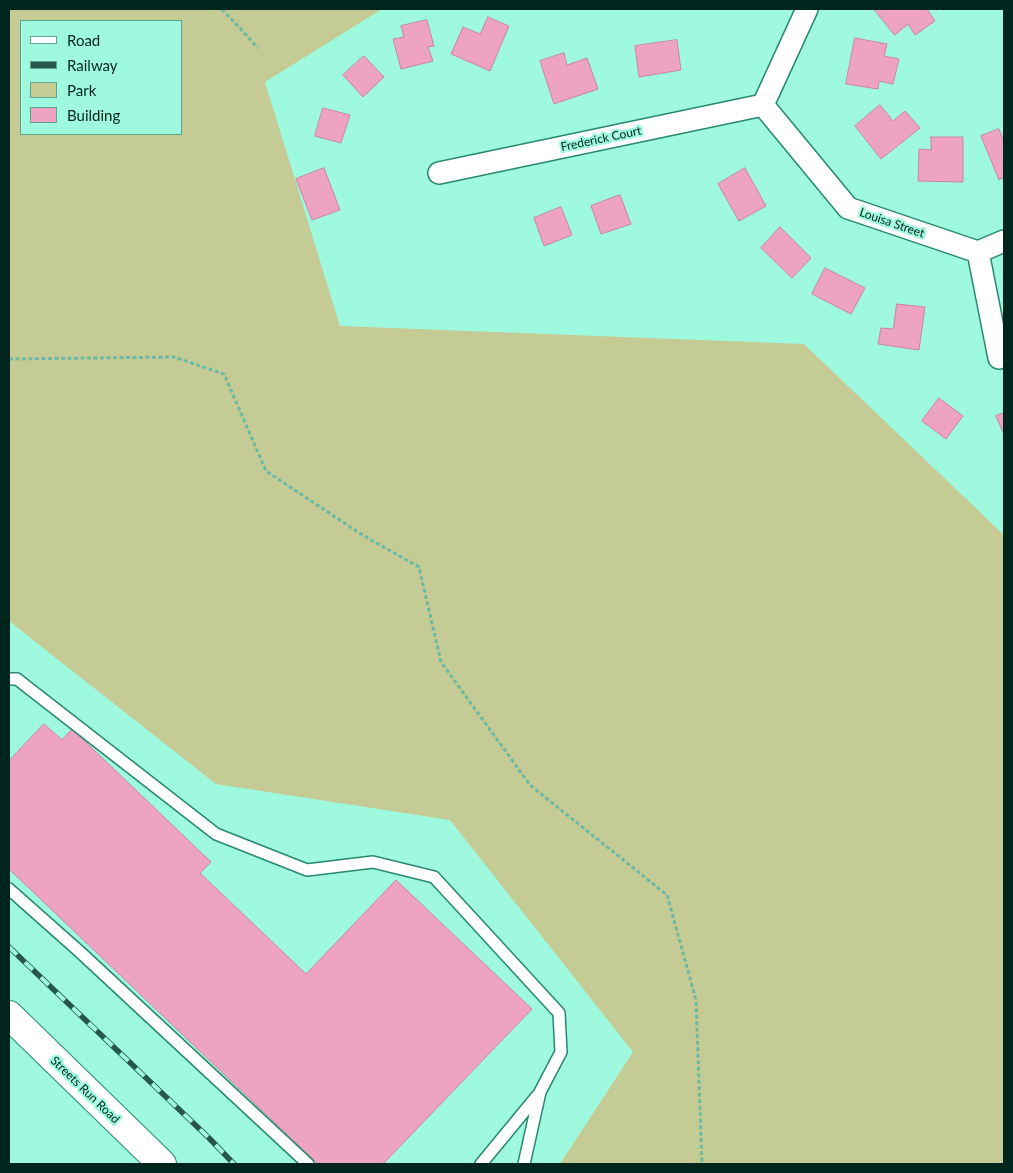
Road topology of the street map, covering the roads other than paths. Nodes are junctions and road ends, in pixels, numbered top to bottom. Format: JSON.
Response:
{"nodes":[{"id":1,"x":807,"y":9,"type":"edge"},
{"id":2,"x":763,"y":105,"type":"junction"},
{"id":3,"x":439,"y":173,"type":"dead end"},
{"id":4,"x":1004,"y":241,"type":"edge"},
{"id":5,"x":978,"y":252,"type":"junction"},
{"id":6,"x":999,"y":358,"type":"dead end"},
{"id":7,"x":9,"y":679,"type":"edge"},
{"id":8,"x":9,"y":889,"type":"edge"},
{"id":9,"x":9,"y":1015,"type":"edge"},
{"id":10,"x":540,"y":1092,"type":"junction"},
{"id":11,"x":162,"y":1164,"type":"edge"},
{"id":12,"x":308,"y":1164,"type":"edge"},
{"id":13,"x":481,"y":1164,"type":"edge"},
{"id":14,"x":524,"y":1164,"type":"edge"}],
"edges":[{"from":1,"to":2,"type":"street"},
{"from":2,"to":3,"type":"street","name":"Frederick Court"},
{"from":2,"to":5,"type":"street","name":"Louisa Street"},
{"from":4,"to":5,"type":"street"},
{"from":5,"to":6,"type":"street"},
{"from":7,"to":10,"type":"lane"},
{"from":8,"to":12,"type":"lane"},
{"from":9,"to":11,"type":"main road","name":"Streets Run Road"},
{"from":10,"to":13,"type":"lane"},
{"from":10,"to":14,"type":"lane"}]}
